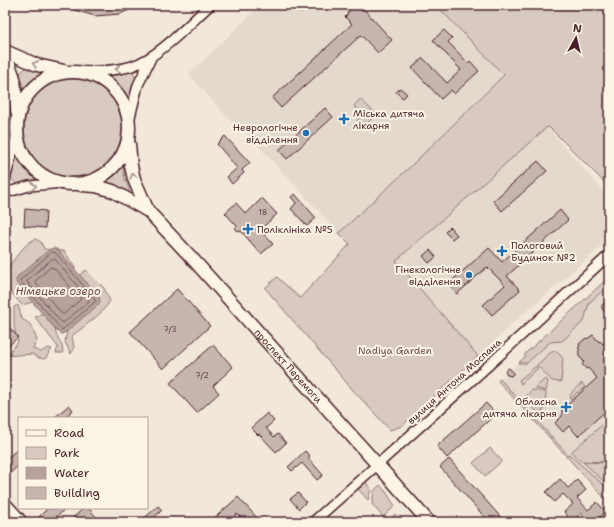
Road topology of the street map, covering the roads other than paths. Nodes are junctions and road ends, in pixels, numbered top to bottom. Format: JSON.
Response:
{"nodes":[{"id":1,"x":210,"y":5,"type":"edge"},
{"id":2,"x":5,"y":52,"type":"edge"},
{"id":3,"x":151,"y":58,"type":"junction"},
{"id":4,"x":67,"y":72,"type":"junction"},
{"id":5,"x":83,"y":72,"type":"junction"},
{"id":6,"x":18,"y":118,"type":"junction"},
{"id":7,"x":129,"y":122,"type":"junction"},
{"id":8,"x":17,"y":134,"type":"junction"},
{"id":9,"x":129,"y":137,"type":"junction"},
{"id":10,"x":5,"y":180,"type":"edge"},
{"id":11,"x":63,"y":183,"type":"junction"},
{"id":12,"x":81,"y":185,"type":"junction"},
{"id":13,"x":5,"y":193,"type":"edge"},
{"id":14,"x":148,"y":211,"type":"junction"},
{"id":15,"x":609,"y":255,"type":"edge"},
{"id":16,"x":377,"y":464,"type":"junction"},
{"id":17,"x":5,"y":502,"type":"edge"},
{"id":18,"x":23,"y":522,"type":"edge"},
{"id":19,"x":313,"y":522,"type":"edge"},
{"id":20,"x":429,"y":522,"type":"edge"}],
"edges":[{"from":1,"to":3,"type":"street"},
{"from":4,"to":2,"type":"main road","one_way":true},
{"from":2,"to":6,"type":"main road"},
{"from":3,"to":5,"type":"street","one_way":true},
{"from":3,"to":7,"type":"street"},
{"from":4,"to":5,"type":"main road"},
{"from":4,"to":6,"type":"main road"},
{"from":5,"to":7,"type":"main road"},
{"from":6,"to":8,"type":"main road"},
{"from":7,"to":9,"type":"main road"},
{"from":8,"to":10,"type":"street"},
{"from":8,"to":11,"type":"main road"},
{"from":9,"to":12,"type":"main road"},
{"from":14,"to":9,"type":"main road","name":"проспект Перемоги","one_way":true},
{"from":11,"to":12,"type":"main road"},
{"from":13,"to":11,"type":"street","one_way":true},
{"from":12,"to":14,"type":"main road","name":"проспект Перемоги"},
{"from":14,"to":16,"type":"main road","name":"проспект Перемоги"},
{"from":15,"to":16,"type":"street","name":"вулиця Антона Моспана"},
{"from":16,"to":19,"type":"street","name":"вулиця Антона Моспана"},
{"from":16,"to":20,"type":"main road","name":"проспект Перемоги"},
{"from":17,"to":18,"type":"street"}]}
